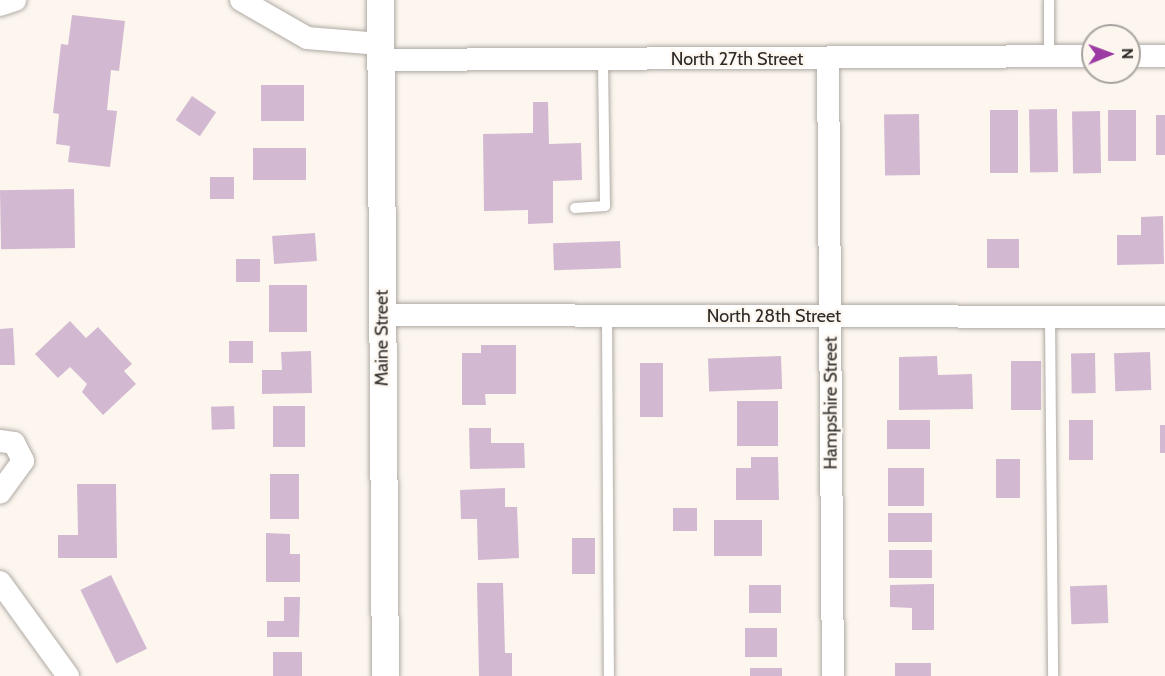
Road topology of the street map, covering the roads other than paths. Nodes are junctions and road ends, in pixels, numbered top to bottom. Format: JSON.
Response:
{"nodes":[{"id":1,"x":15,"y":0,"type":"edge"},
{"id":2,"x":241,"y":0,"type":"edge"},
{"id":3,"x":380,"y":0,"type":"edge"},
{"id":4,"x":1049,"y":0,"type":"edge"},
{"id":5,"x":0,"y":5,"type":"edge"},
{"id":6,"x":380,"y":52,"type":"junction"},
{"id":7,"x":1141,"y":56,"type":"edge"},
{"id":8,"x":1165,"y":56,"type":"edge"},
{"id":9,"x":1049,"y":57,"type":"junction"},
{"id":10,"x":1081,"y":57,"type":"edge"},
{"id":11,"x":828,"y":58,"type":"junction"},
{"id":12,"x":603,"y":59,"type":"junction"},
{"id":13,"x":575,"y":208,"type":"dead end"},
{"id":14,"x":382,"y":315,"type":"junction"},
{"id":15,"x":607,"y":315,"type":"junction"},
{"id":16,"x":830,"y":316,"type":"junction"},
{"id":17,"x":1050,"y":317,"type":"junction"},
{"id":18,"x":1165,"y":317,"type":"edge"},
{"id":19,"x":0,"y":441,"type":"edge"},
{"id":20,"x":0,"y":493,"type":"edge"},
{"id":21,"x":0,"y":582,"type":"edge"},
{"id":22,"x":68,"y":676,"type":"edge"},
{"id":23,"x":385,"y":676,"type":"edge"},
{"id":24,"x":609,"y":676,"type":"edge"},
{"id":25,"x":833,"y":676,"type":"edge"},
{"id":26,"x":1053,"y":676,"type":"edge"}],
"edges":[{"from":1,"to":5,"type":"street"},
{"from":2,"to":6,"type":"street","name":"North 27th Street"},
{"from":3,"to":6,"type":"street","name":"Maine Street"},
{"from":4,"to":9,"type":"lane"},
{"from":6,"to":12,"type":"street","name":"North 27th Street"},
{"from":6,"to":14,"type":"street","name":"Maine Street"},
{"from":7,"to":8,"type":"street"},
{"from":9,"to":10,"type":"street","name":"North 27th Street"},
{"from":9,"to":11,"type":"street","name":"North 27th Street"},
{"from":11,"to":12,"type":"street","name":"North 27th Street"},
{"from":11,"to":16,"type":"street","name":"Hampshire Street"},
{"from":12,"to":13,"type":"lane"},
{"from":14,"to":15,"type":"street","name":"North 28th Street"},
{"from":14,"to":23,"type":"street","name":"Maine Street"},
{"from":15,"to":16,"type":"street","name":"North 28th Street"},
{"from":15,"to":24,"type":"lane"},
{"from":16,"to":17,"type":"street","name":"North 28th Street"},
{"from":16,"to":25,"type":"street","name":"Hampshire Street"},
{"from":17,"to":18,"type":"street","name":"North 28th Street"},
{"from":17,"to":26,"type":"lane"},
{"from":19,"to":20,"type":"street"},
{"from":21,"to":22,"type":"street"}]}
